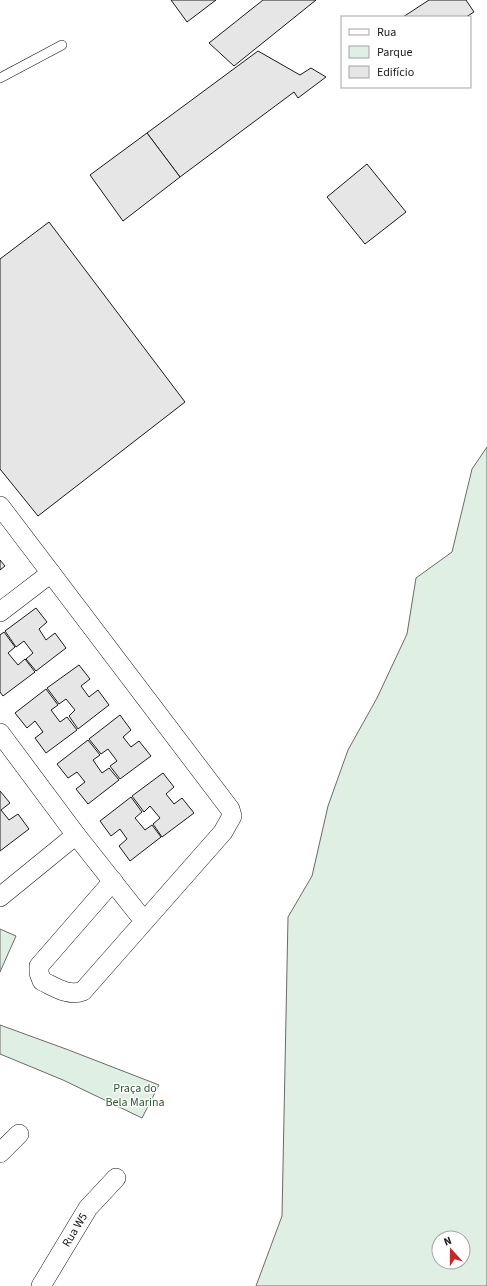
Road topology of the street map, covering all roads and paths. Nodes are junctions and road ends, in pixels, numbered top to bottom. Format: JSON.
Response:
{"nodes":[{"id":1,"x":62,"y":45,"type":"dead end"},
{"id":2,"x":0,"y":78,"type":"edge"},
{"id":3,"x":0,"y":506,"type":"edge"},
{"id":4,"x":51,"y":573,"type":"junction"},
{"id":5,"x":0,"y":612,"type":"edge"},
{"id":6,"x":0,"y":733,"type":"edge"},
{"id":7,"x":76,"y":835,"type":"junction"},
{"id":8,"x":113,"y":881,"type":"junction"},
{"id":9,"x":0,"y":897,"type":"edge"},
{"id":10,"x":144,"y":921,"type":"junction"},
{"id":11,"x":19,"y":1134,"type":"dead end"},
{"id":12,"x":0,"y":1153,"type":"edge"},
{"id":13,"x":116,"y":1178,"type":"dead end"},
{"id":14,"x":41,"y":1286,"type":"edge"}],
"edges":[{"from":1,"to":2,"type":"lane"},
{"from":3,"to":4,"type":"street"},
{"from":4,"to":5,"type":"street"},
{"from":4,"to":10,"type":"street"},
{"from":6,"to":7,"type":"street"},
{"from":7,"to":8,"type":"street"},
{"from":7,"to":9,"type":"street"},
{"from":8,"to":10,"type":"street"},
{"from":8,"to":10,"type":"street"},
{"from":11,"to":12,"type":"street"},
{"from":13,"to":14,"type":"street","name":"Rua W5"}]}
